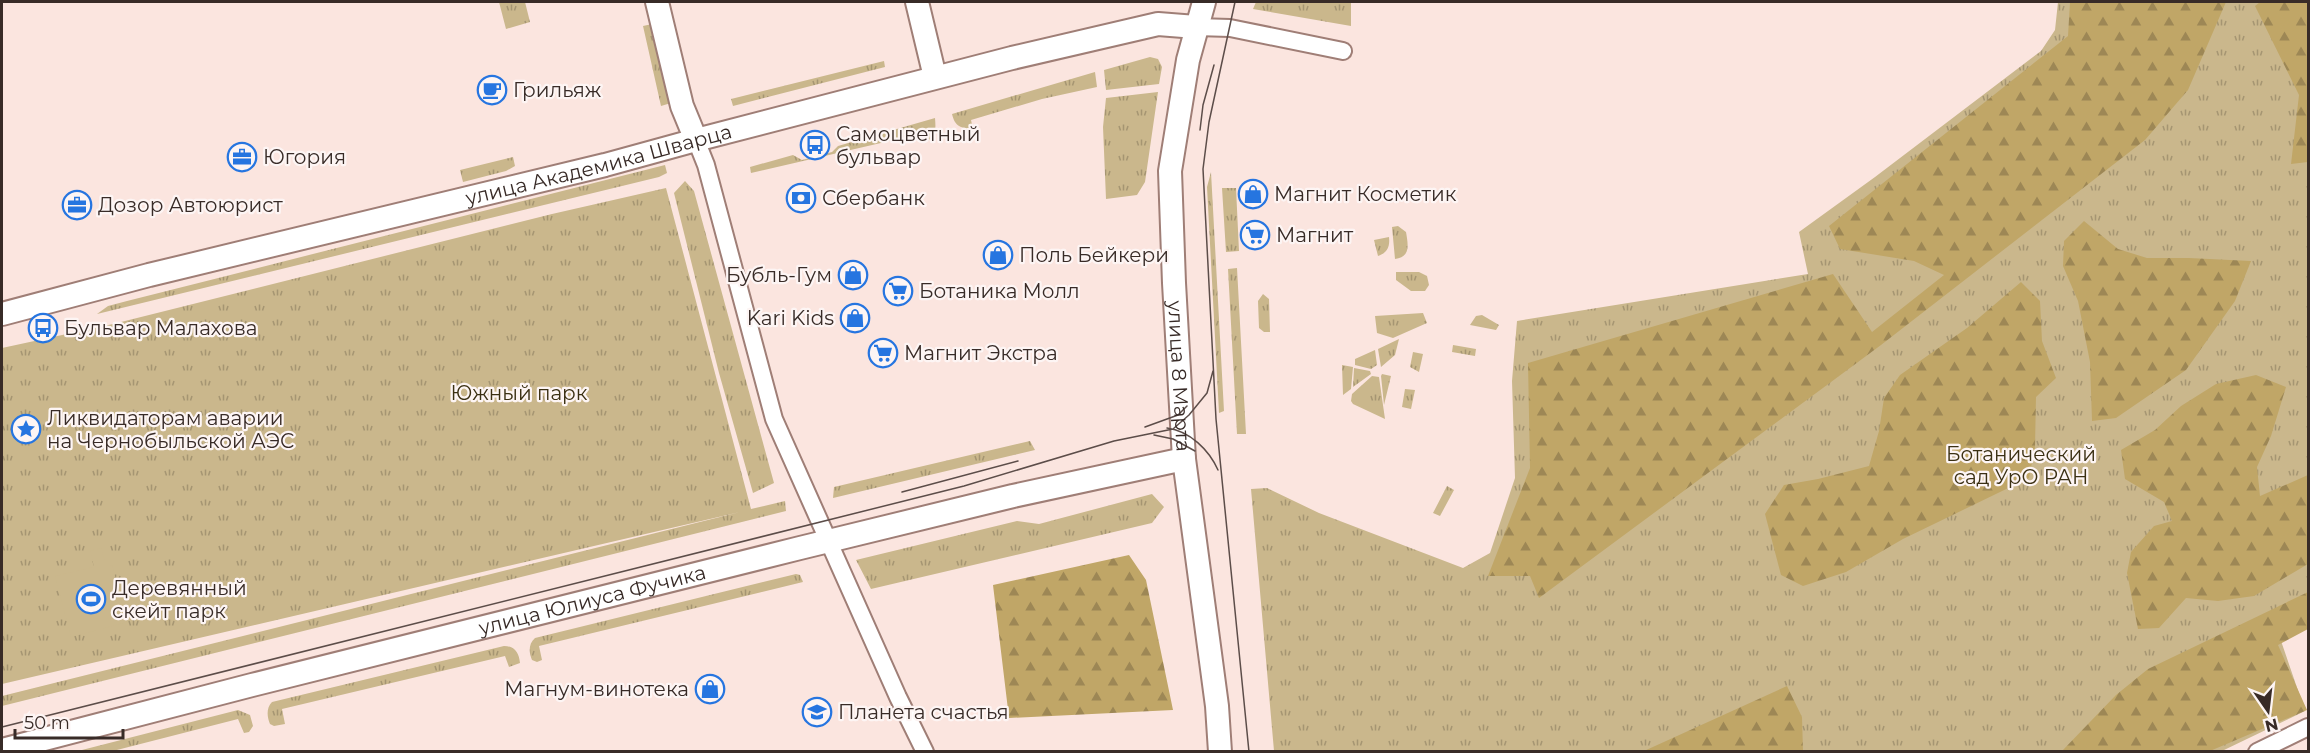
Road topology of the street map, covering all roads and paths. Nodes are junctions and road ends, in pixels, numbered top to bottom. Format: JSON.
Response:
{"nodes":[{"id":1,"x":657,"y":2,"type":"edge"},
{"id":2,"x":918,"y":2,"type":"edge"},
{"id":3,"x":1204,"y":2,"type":"edge"},
{"id":4,"x":1196,"y":27,"type":"junction"},
{"id":5,"x":1343,"y":51,"type":"dead end"},
{"id":6,"x":935,"y":77,"type":"junction"},
{"id":7,"x":696,"y":140,"type":"junction"},
{"id":8,"x":2,"y":314,"type":"edge"},
{"id":9,"x":1184,"y":459,"type":"junction"},
{"id":10,"x":828,"y":542,"type":"junction"},
{"id":11,"x":2308,"y":727,"type":"edge"},
{"id":12,"x":2,"y":750,"type":"edge"},
{"id":13,"x":925,"y":752,"type":"edge"},
{"id":14,"x":1220,"y":752,"type":"edge"},
{"id":15,"x":2257,"y":752,"type":"edge"}],
"edges":[{"from":1,"to":7,"type":"street"},
{"from":2,"to":6,"type":"street"},
{"from":3,"to":4,"type":"street","name":"улица 8 Марта"},
{"from":4,"to":5,"type":"street"},
{"from":4,"to":6,"type":"street","name":"улица Академика Шварца"},
{"from":4,"to":9,"type":"street","name":"улица 8 Марта"},
{"from":6,"to":7,"type":"street","name":"улица Академика Шварца"},
{"from":7,"to":8,"type":"street","name":"улица Академика Шварца"},
{"from":7,"to":10,"type":"street"},
{"from":9,"to":10,"type":"street","name":"улица Юлиуса Фучика"},
{"from":9,"to":14,"type":"street","name":"улица 8 Марта"},
{"from":10,"to":12,"type":"street","name":"улица Юлиуса Фучика"},
{"from":10,"to":13,"type":"street"},
{"from":11,"to":15,"type":"street"}]}
